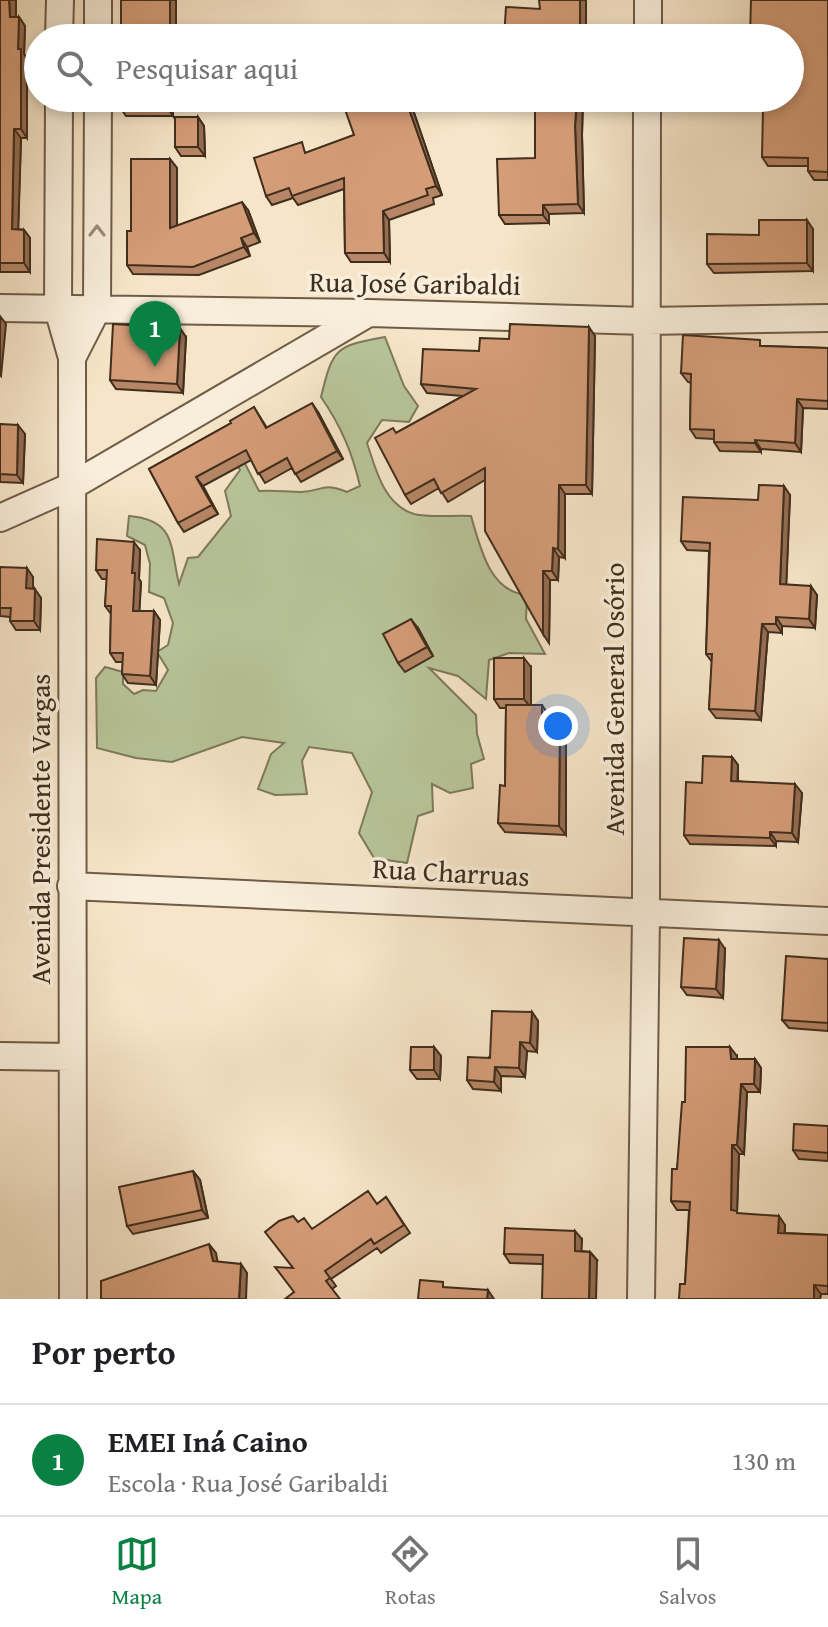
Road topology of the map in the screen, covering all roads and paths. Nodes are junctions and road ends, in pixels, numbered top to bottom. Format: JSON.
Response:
{"nodes":[{"id":1,"x":60,"y":0,"type":"edge"},
{"id":2,"x":98,"y":0,"type":"edge"},
{"id":3,"x":648,"y":0,"type":"edge"},
{"id":4,"x":59,"y":24,"type":"edge"},
{"id":5,"x":98,"y":24,"type":"edge"},
{"id":6,"x":648,"y":24,"type":"edge"},
{"id":7,"x":59,"y":112,"type":"edge"},
{"id":8,"x":98,"y":112,"type":"edge"},
{"id":9,"x":647,"y":112,"type":"edge"},
{"id":10,"x":0,"y":308,"type":"edge"},
{"id":11,"x":58,"y":309,"type":"junction"},
{"id":12,"x":97,"y":309,"type":"junction"},
{"id":13,"x":369,"y":313,"type":"junction"},
{"id":14,"x":828,"y":318,"type":"edge"},
{"id":15,"x":646,"y":321,"type":"junction"},
{"id":16,"x":72,"y":358,"type":"junction"},
{"id":17,"x":72,"y":486,"type":"junction"},
{"id":18,"x":0,"y":518,"type":"edge"},
{"id":19,"x":71,"y":886,"type":"junction"},
{"id":20,"x":646,"y":913,"type":"junction"},
{"id":21,"x":828,"y":921,"type":"edge"},
{"id":22,"x":0,"y":1056,"type":"edge"},
{"id":23,"x":72,"y":1057,"type":"junction"},
{"id":24,"x":73,"y":1299,"type":"edge"},
{"id":25,"x":641,"y":1299,"type":"edge"}],
"edges":[{"from":1,"to":4,"type":"street"},
{"from":2,"to":5,"type":"street"},
{"from":3,"to":6,"type":"street"},
{"from":7,"to":11,"type":"street","name":"Avenida Presidente Vargas"},
{"from":12,"to":8,"type":"street","name":"Avenida Presidente Vargas","one_way":true},
{"from":9,"to":15,"type":"street","name":"Avenida General Osório"},
{"from":10,"to":11,"type":"street","name":"Rua José Garibaldi"},
{"from":11,"to":12,"type":"street","name":"Rua José Garibaldi"},
{"from":11,"to":16,"type":"street","name":"Avenida Presidente Vargas"},
{"from":12,"to":13,"type":"street","name":"Rua José Garibaldi"},
{"from":12,"to":16,"type":"street","name":"Avenida Presidente Vargas"},
{"from":13,"to":15,"type":"street","name":"Rua José Garibaldi"},
{"from":13,"to":17,"type":"street"},
{"from":14,"to":15,"type":"street","name":"Rua José Garibaldi"},
{"from":15,"to":20,"type":"street","name":"Avenida General Osório"},
{"from":16,"to":17,"type":"street","name":"Avenida Presidente Vargas"},
{"from":17,"to":18,"type":"street"},
{"from":17,"to":19,"type":"street","name":"Avenida Presidente Vargas"},
{"from":19,"to":20,"type":"street","name":"Rua Charruas"},
{"from":19,"to":23,"type":"street","name":"Avenida Presidente Vargas"},
{"from":20,"to":21,"type":"street","name":"Rua Charruas"},
{"from":20,"to":25,"type":"street","name":"Avenida General Osório"},
{"from":22,"to":23,"type":"street"},
{"from":23,"to":24,"type":"street","name":"Avenida Presidente Vargas"}]}
